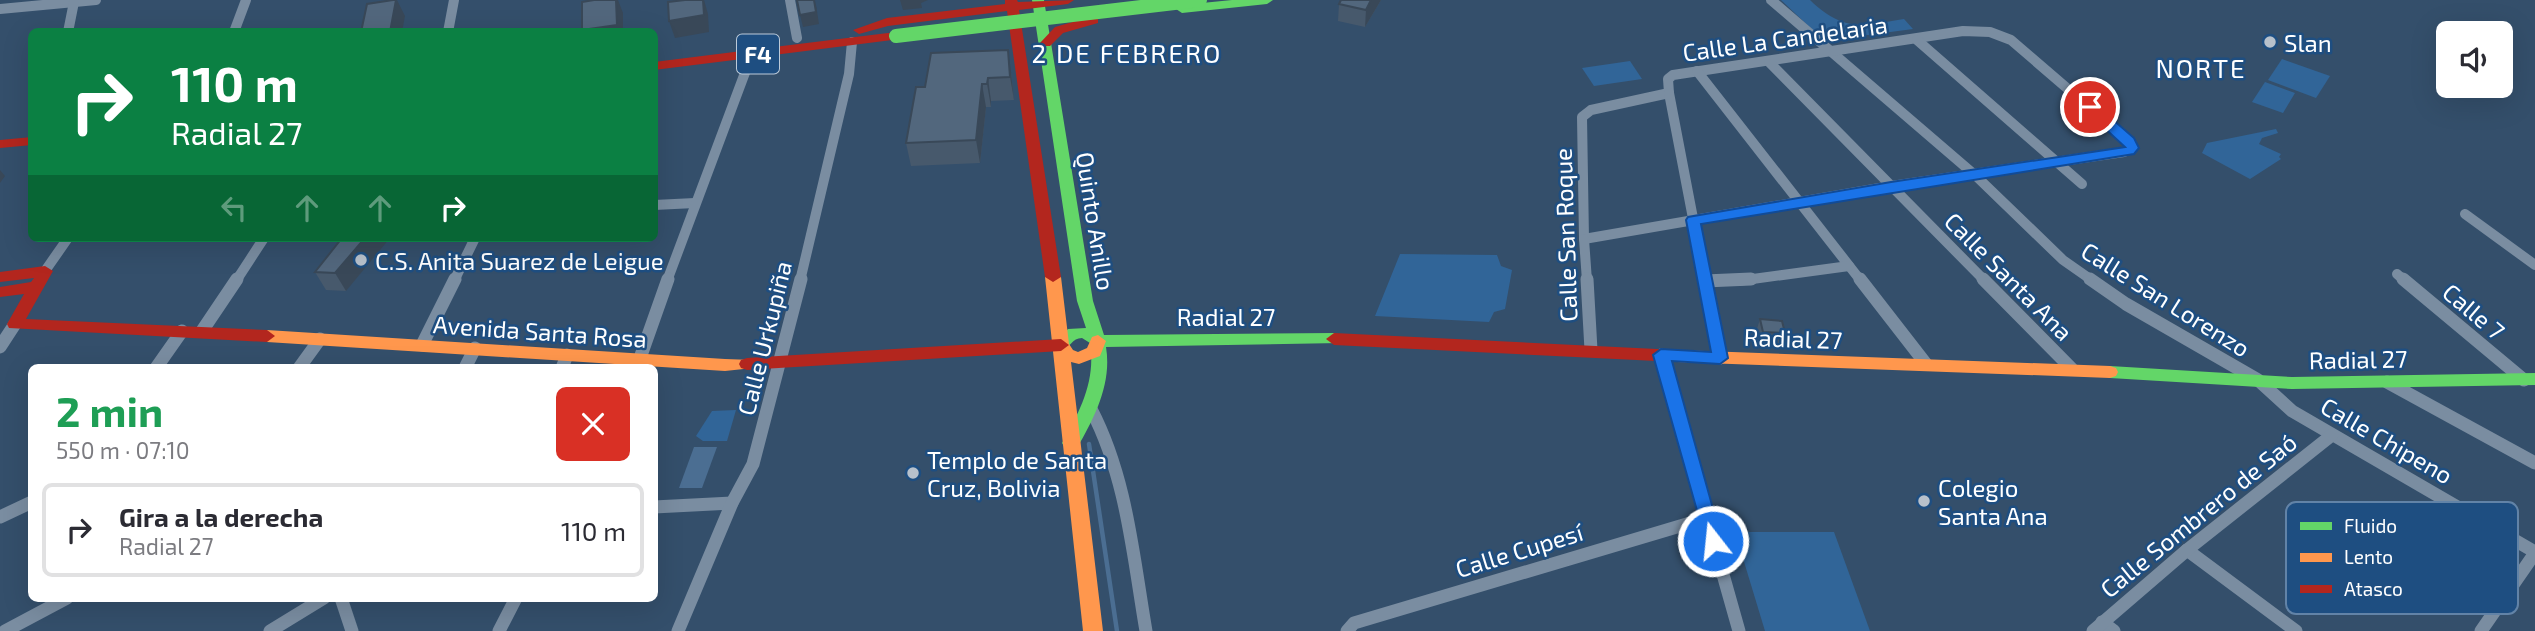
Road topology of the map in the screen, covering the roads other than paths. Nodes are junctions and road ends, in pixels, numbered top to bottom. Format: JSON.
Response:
{"nodes":[{"id":1,"x":96,"y":0,"type":"edge"},
{"id":2,"x":246,"y":0,"type":"edge"},
{"id":3,"x":454,"y":0,"type":"edge"},
{"id":4,"x":790,"y":0,"type":"edge"},
{"id":5,"x":955,"y":0,"type":"edge"},
{"id":6,"x":1068,"y":0,"type":"edge"},
{"id":7,"x":1081,"y":0,"type":"edge"},
{"id":8,"x":1120,"y":0,"type":"edge"},
{"id":9,"x":1200,"y":0,"type":"edge"},
{"id":10,"x":1267,"y":0,"type":"edge"},
{"id":11,"x":1771,"y":0,"type":"edge"},
{"id":12,"x":74,"y":2,"type":"junction"},
{"id":13,"x":1038,"y":2,"type":"edge"},
{"id":14,"x":1012,"y":3,"type":"edge"},
{"id":15,"x":0,"y":9,"type":"edge"},
{"id":16,"x":975,"y":11,"type":"junction"},
{"id":17,"x":925,"y":17,"type":"junction"},
{"id":18,"x":1099,"y":19,"type":"junction"},
{"id":19,"x":1044,"y":25,"type":"junction"},
{"id":20,"x":69,"y":28,"type":"edge"},
{"id":21,"x":236,"y":28,"type":"edge"},
{"id":22,"x":449,"y":28,"type":"edge"},
{"id":23,"x":1015,"y":28,"type":"junction"},
{"id":24,"x":896,"y":31,"type":"junction"},
{"id":25,"x":979,"y":32,"type":"junction"},
{"id":26,"x":797,"y":38,"type":"junction"},
{"id":27,"x":858,"y":38,"type":"junction"},
{"id":28,"x":1917,"y":40,"type":"junction"},
{"id":29,"x":1046,"y":43,"type":"junction"},
{"id":30,"x":1018,"y":47,"type":"junction"},
{"id":31,"x":1833,"y":53,"type":"junction"},
{"id":32,"x":658,"y":54,"type":"edge"},
{"id":33,"x":752,"y":54,"type":"junction"},
{"id":34,"x":1769,"y":62,"type":"junction"},
{"id":35,"x":658,"y":66,"type":"edge"},
{"id":36,"x":1697,"y":71,"type":"junction"},
{"id":37,"x":1669,"y":93,"type":"junction"},
{"id":38,"x":1582,"y":117,"type":"joint"},
{"id":39,"x":28,"y":128,"type":"edge"},
{"id":40,"x":0,"y":132,"type":"edge"},
{"id":41,"x":28,"y":141,"type":"edge"},
{"id":42,"x":0,"y":144,"type":"edge"},
{"id":43,"x":2059,"y":163,"type":"junction"},
{"id":44,"x":1976,"y":176,"type":"junction"},
{"id":45,"x":2082,"y":184,"type":"dead end"},
{"id":46,"x":1891,"y":186,"type":"junction"},
{"id":47,"x":1798,"y":201,"type":"junction"},
{"id":48,"x":695,"y":203,"type":"junction"},
{"id":49,"x":658,"y":205,"type":"edge"},
{"id":50,"x":2465,"y":214,"type":"dead end"},
{"id":51,"x":1693,"y":220,"type":"junction"},
{"id":52,"x":1584,"y":239,"type":"junction"},
{"id":53,"x":65,"y":242,"type":"edge"},
{"id":54,"x":261,"y":242,"type":"edge"},
{"id":55,"x":473,"y":242,"type":"edge"},
{"id":56,"x":2535,"y":265,"type":"edge"},
{"id":57,"x":1849,"y":267,"type":"junction"},
{"id":58,"x":45,"y":271,"type":"junction"},
{"id":59,"x":2397,"y":274,"type":"dead end"},
{"id":60,"x":0,"y":277,"type":"edge"},
{"id":61,"x":1705,"y":281,"type":"junction"},
{"id":62,"x":36,"y":287,"type":"junction"},
{"id":63,"x":0,"y":292,"type":"edge"},
{"id":64,"x":15,"y":324,"type":"junction"},
{"id":65,"x":182,"y":331,"type":"junction"},
{"id":66,"x":202,"y":331,"type":"junction"},
{"id":67,"x":320,"y":339,"type":"junction"},
{"id":68,"x":1098,"y":341,"type":"junction"},
{"id":69,"x":422,"y":345,"type":"junction"},
{"id":70,"x":1061,"y":345,"type":"junction"},
{"id":71,"x":0,"y":347,"type":"edge"},
{"id":72,"x":475,"y":348,"type":"junction"},
{"id":73,"x":1591,"y":350,"type":"junction"},
{"id":74,"x":1661,"y":355,"type":"junction"},
{"id":75,"x":1720,"y":358,"type":"junction"},
{"id":76,"x":564,"y":361,"type":"edge"},
{"id":77,"x":643,"y":363,"type":"edge"},
{"id":78,"x":781,"y":363,"type":"junction"},
{"id":79,"x":159,"y":364,"type":"edge"},
{"id":80,"x":302,"y":364,"type":"edge"},
{"id":81,"x":467,"y":364,"type":"edge"},
{"id":82,"x":1926,"y":364,"type":"junction"},
{"id":83,"x":2072,"y":369,"type":"junction"},
{"id":84,"x":2529,"y":379,"type":"edge"},
{"id":85,"x":2258,"y":380,"type":"junction"},
{"id":86,"x":2384,"y":380,"type":"junction"},
{"id":87,"x":1091,"y":408,"type":"junction"},
{"id":88,"x":2332,"y":435,"type":"junction"},
{"id":89,"x":1071,"y":443,"type":"junction"},
{"id":90,"x":2535,"y":463,"type":"edge"},
{"id":91,"x":2448,"y":502,"type":"edge"},
{"id":92,"x":732,"y":503,"type":"junction"},
{"id":93,"x":28,"y":504,"type":"edge"},
{"id":94,"x":658,"y":507,"type":"edge"},
{"id":95,"x":0,"y":517,"type":"edge"},
{"id":96,"x":1707,"y":518,"type":"junction"},
{"id":97,"x":2518,"y":542,"type":"edge"},
{"id":98,"x":2187,"y":550,"type":"junction"},
{"id":99,"x":2535,"y":552,"type":"edge"},
{"id":100,"x":2518,"y":577,"type":"edge"},
{"id":101,"x":59,"y":602,"type":"edge"},
{"id":102,"x":317,"y":602,"type":"edge"},
{"id":103,"x":342,"y":602,"type":"edge"},
{"id":104,"x":514,"y":602,"type":"edge"},
{"id":105,"x":2493,"y":614,"type":"edge"},
{"id":106,"x":2103,"y":628,"type":"edge"},
{"id":107,"x":5,"y":631,"type":"edge"},
{"id":108,"x":270,"y":631,"type":"edge"},
{"id":109,"x":352,"y":631,"type":"edge"},
{"id":110,"x":499,"y":631,"type":"edge"},
{"id":111,"x":678,"y":631,"type":"edge"},
{"id":112,"x":1093,"y":631,"type":"edge"},
{"id":113,"x":1146,"y":631,"type":"edge"},
{"id":114,"x":1347,"y":631,"type":"edge"},
{"id":115,"x":1739,"y":631,"type":"edge"},
{"id":116,"x":2296,"y":631,"type":"edge"},
{"id":117,"x":2481,"y":631,"type":"edge"}],
"edges":[{"from":1,"to":12,"type":"street"},
{"from":2,"to":21,"type":"street"},
{"from":3,"to":22,"type":"street"},
{"from":4,"to":26,"type":"street"},
{"from":5,"to":17,"type":"main road"},
{"from":6,"to":13,"type":"main road"},
{"from":7,"to":18,"type":"main road"},
{"from":8,"to":24,"type":"main road","number":"F4"},
{"from":9,"to":24,"type":"main road","number":"F4","bridge":true},
{"from":10,"to":18,"type":"main road"},
{"from":11,"to":31,"type":"street","name":"Calle San Lorenzo"},
{"from":12,"to":15,"type":"street"},
{"from":12,"to":20,"type":"street"},
{"from":13,"to":14,"type":"main road"},
{"from":13,"to":19,"type":"main road","name":"Quinto Anillo"},
{"from":14,"to":16,"type":"main road"},
{"from":14,"to":23,"type":"main road","name":"Quinto Anillo"},
{"from":16,"to":17,"type":"main road"},
{"from":16,"to":25,"type":"main road"},
{"from":17,"to":27,"type":"main road"},
{"from":18,"to":19,"type":"main road"},
{"from":18,"to":29,"type":"main road"},
{"from":19,"to":23,"type":"main road"},
{"from":19,"to":29,"type":"main road","name":"Quinto Anillo"},
{"from":23,"to":25,"type":"main road"},
{"from":23,"to":30,"type":"main road","name":"Quinto Anillo"},
{"from":24,"to":27,"type":"main road","number":"F4"},
{"from":25,"to":27,"type":"main road"},
{"from":25,"to":30,"type":"main road"},
{"from":26,"to":27,"type":"main road","number":"F4"},
{"from":26,"to":32,"type":"main road","number":"F4"},
{"from":27,"to":33,"type":"main road","number":"F4"},
{"from":27,"to":78,"type":"street","name":"Calle Urkupiña"},
{"from":28,"to":31,"type":"street","name":"Calle La Candelaria"},
{"from":28,"to":43,"type":"street"},
{"from":28,"to":43,"type":"street","name":"Calle La Candelaria"},
{"from":29,"to":68,"type":"main road","name":"Quinto Anillo"},
{"from":30,"to":70,"type":"main road","name":"Quinto Anillo"},
{"from":31,"to":34,"type":"street","name":"Calle La Candelaria"},
{"from":31,"to":44,"type":"street","name":"Calle San Lorenzo"},
{"from":33,"to":35,"type":"main road","number":"F4"},
{"from":33,"to":48,"type":"street"},
{"from":34,"to":36,"type":"street","name":"Calle La Candelaria"},
{"from":34,"to":46,"type":"street","name":"Calle Santa Ana"},
{"from":36,"to":37,"type":"street","name":"Calle La Candelaria"},
{"from":36,"to":47,"type":"street"},
{"from":37,"to":38,"type":"street","name":"Calle La Candelaria"},
{"from":37,"to":51,"type":"street"},
{"from":38,"to":52,"type":"street","name":"Calle San Roque"},
{"from":39,"to":40,"type":"main road"},
{"from":41,"to":42,"type":"main road"},
{"from":43,"to":44,"type":"street"},
{"from":43,"to":45,"type":"street"},
{"from":44,"to":46,"type":"street"},
{"from":44,"to":85,"type":"street","name":"Calle San Lorenzo"},
{"from":46,"to":47,"type":"street"},
{"from":46,"to":83,"type":"street","name":"Calle Santa Ana"},
{"from":47,"to":51,"type":"street"},
{"from":47,"to":57,"type":"street"},
{"from":48,"to":49,"type":"street"},
{"from":48,"to":77,"type":"street"},
{"from":50,"to":56,"type":"street"},
{"from":51,"to":52,"type":"street"},
{"from":51,"to":61,"type":"street"},
{"from":52,"to":73,"type":"street","name":"Calle San Roque"},
{"from":53,"to":58,"type":"street"},
{"from":54,"to":66,"type":"street"},
{"from":55,"to":69,"type":"street"},
{"from":57,"to":61,"type":"street"},
{"from":57,"to":82,"type":"street"},
{"from":58,"to":60,"type":"main road"},
{"from":58,"to":62,"type":"main road"},
{"from":59,"to":84,"type":"street","name":"Calle 7"},
{"from":61,"to":75,"type":"street"},
{"from":62,"to":63,"type":"main road"},
{"from":62,"to":64,"type":"main road"},
{"from":64,"to":65,"type":"main road","name":"Avenida Santa Rosa"},
{"from":64,"to":71,"type":"street"},
{"from":65,"to":66,"type":"main road","name":"Avenida Santa Rosa"},
{"from":65,"to":79,"type":"street"},
{"from":66,"to":67,"type":"main road","name":"Avenida Santa Rosa"},
{"from":67,"to":69,"type":"main road","name":"Avenida Santa Rosa"},
{"from":67,"to":80,"type":"street"},
{"from":68,"to":70,"type":"main road","name":"Radial 27"},
{"from":68,"to":70,"type":"main road"},
{"from":68,"to":73,"type":"main road","name":"Radial 27"},
{"from":68,"to":87,"type":"main road","name":"Quinto Anillo"},
{"from":69,"to":72,"type":"main road","name":"Avenida Santa Rosa"},
{"from":70,"to":78,"type":"main road","name":"Avenida Santa Rosa"},
{"from":70,"to":89,"type":"main road","name":"Quinto Anillo"},
{"from":72,"to":76,"type":"main road","name":"Avenida Santa Rosa"},
{"from":72,"to":81,"type":"street"},
{"from":73,"to":74,"type":"main road","name":"Radial 27"},
{"from":74,"to":75,"type":"main road","name":"Radial 27"},
{"from":74,"to":96,"type":"street"},
{"from":75,"to":82,"type":"main road","name":"Radial 27"},
{"from":76,"to":77,"type":"main road","name":"Avenida Santa Rosa"},
{"from":77,"to":78,"type":"main road","name":"Avenida Santa Rosa"},
{"from":78,"to":92,"type":"street","name":"Calle Urkupiña"},
{"from":82,"to":83,"type":"main road","name":"Radial 27"},
{"from":83,"to":85,"type":"main road","name":"Radial 27"},
{"from":84,"to":86,"type":"main road","name":"Radial 27"},
{"from":85,"to":86,"type":"main road","name":"Radial 27"},
{"from":85,"to":88,"type":"street","name":"Calle Chipeno"},
{"from":86,"to":90,"type":"street"},
{"from":87,"to":89,"type":"main road","name":"Quinto Anillo"},
{"from":87,"to":113,"type":"street"},
{"from":88,"to":91,"type":"street","name":"Calle Chipeno"},
{"from":88,"to":98,"type":"street","name":"Calle Sombrero de Saó"},
{"from":89,"to":112,"type":"main road","name":"Quinto Anillo"},
{"from":92,"to":94,"type":"street"},
{"from":92,"to":111,"type":"street","name":"Calle Urkupiña"},
{"from":93,"to":95,"type":"street"},
{"from":96,"to":114,"type":"street","name":"Calle Cupesí"},
{"from":96,"to":115,"type":"street"},
{"from":97,"to":99,"type":"street","name":"Calle Chipeno"},
{"from":98,"to":106,"type":"street","name":"Calle Sombrero de Saó"},
{"from":98,"to":116,"type":"street"},
{"from":99,"to":100,"type":"street"},
{"from":101,"to":107,"type":"street"},
{"from":102,"to":108,"type":"street"},
{"from":103,"to":109,"type":"street"},
{"from":104,"to":110,"type":"street"},
{"from":105,"to":117,"type":"street"}]}
